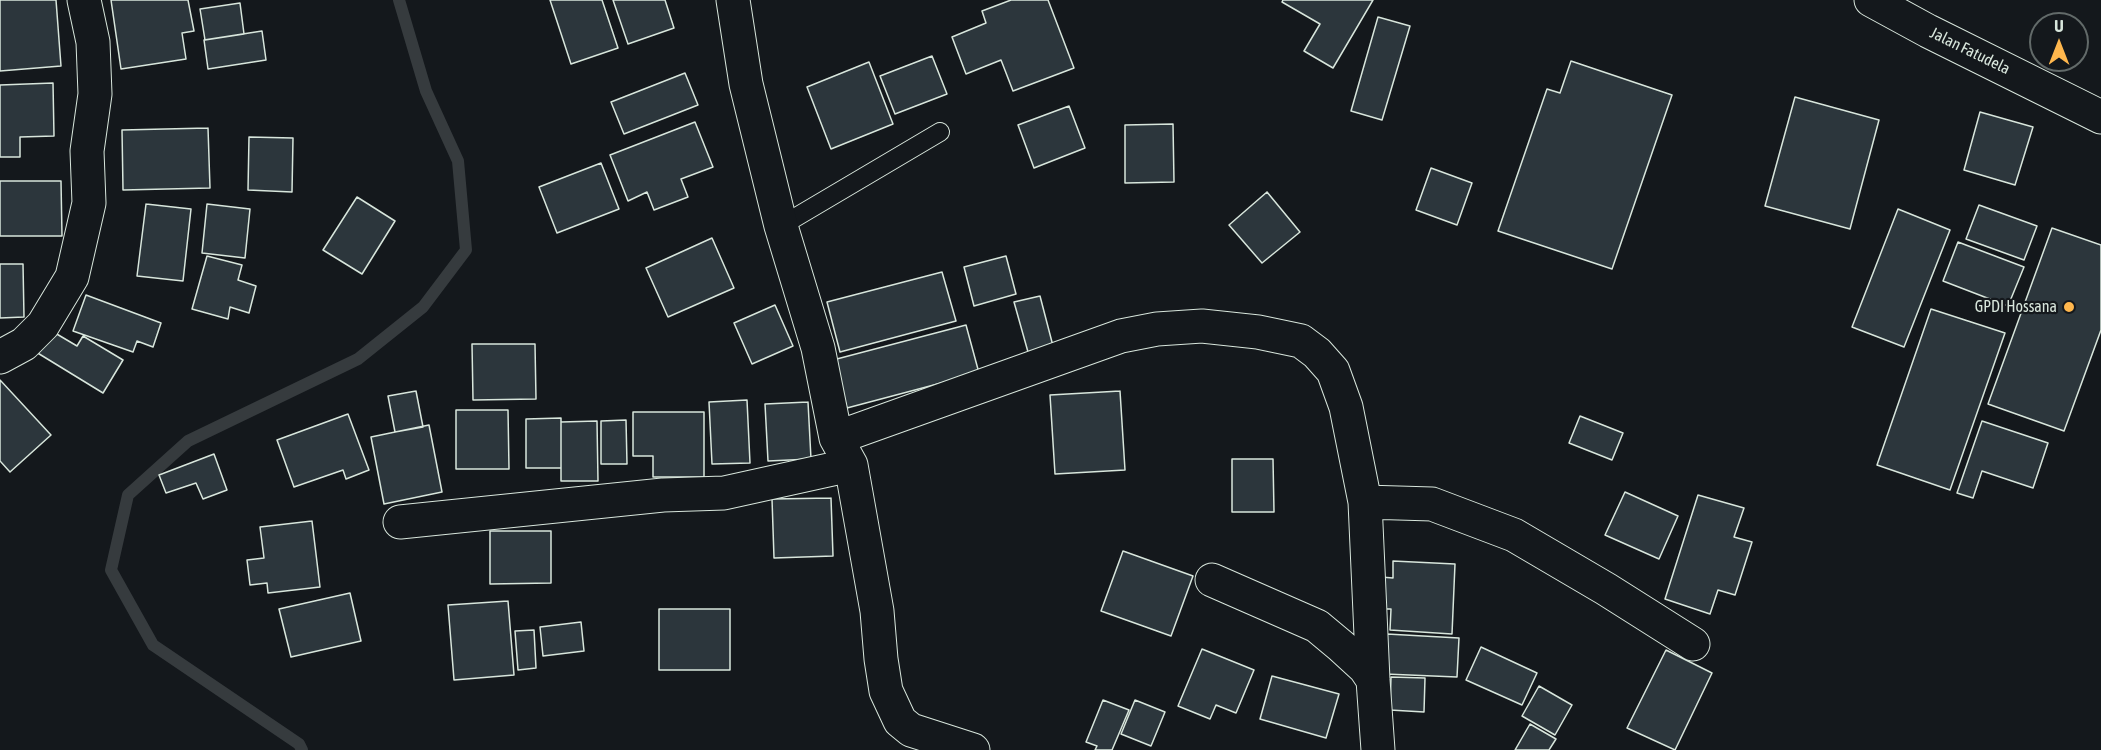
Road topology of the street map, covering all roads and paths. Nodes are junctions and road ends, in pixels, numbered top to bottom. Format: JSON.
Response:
{"nodes":[{"id":1,"x":84,"y":0,"type":"edge"},
{"id":2,"x":733,"y":0,"type":"edge"},
{"id":3,"x":1872,"y":0,"type":"edge"},
{"id":4,"x":2101,"y":117,"type":"edge"},
{"id":5,"x":940,"y":132,"type":"dead end"},
{"id":6,"x":781,"y":226,"type":"junction"},
{"id":7,"x":0,"y":357,"type":"edge"},
{"id":8,"x":843,"y":452,"type":"junction"},
{"id":9,"x":1365,"y":501,"type":"junction"},
{"id":10,"x":400,"y":522,"type":"dead end"},
{"id":11,"x":1212,"y":580,"type":"dead end"},
{"id":12,"x":1693,"y":644,"type":"dead end"},
{"id":13,"x":1373,"y":680,"type":"junction"},
{"id":14,"x":973,"y":750,"type":"edge"},
{"id":15,"x":1378,"y":750,"type":"edge"}],
"edges":[{"from":1,"to":7,"type":"street"},
{"from":2,"to":6,"type":"street"},
{"from":3,"to":4,"type":"street","name":"Jalan Fatudela"},
{"from":5,"to":6,"type":"lane"},
{"from":6,"to":8,"type":"street"},
{"from":8,"to":9,"type":"street"},
{"from":8,"to":10,"type":"street"},
{"from":8,"to":14,"type":"street"},
{"from":9,"to":12,"type":"street"},
{"from":9,"to":13,"type":"street"},
{"from":11,"to":13,"type":"street"},
{"from":13,"to":15,"type":"street"}]}
